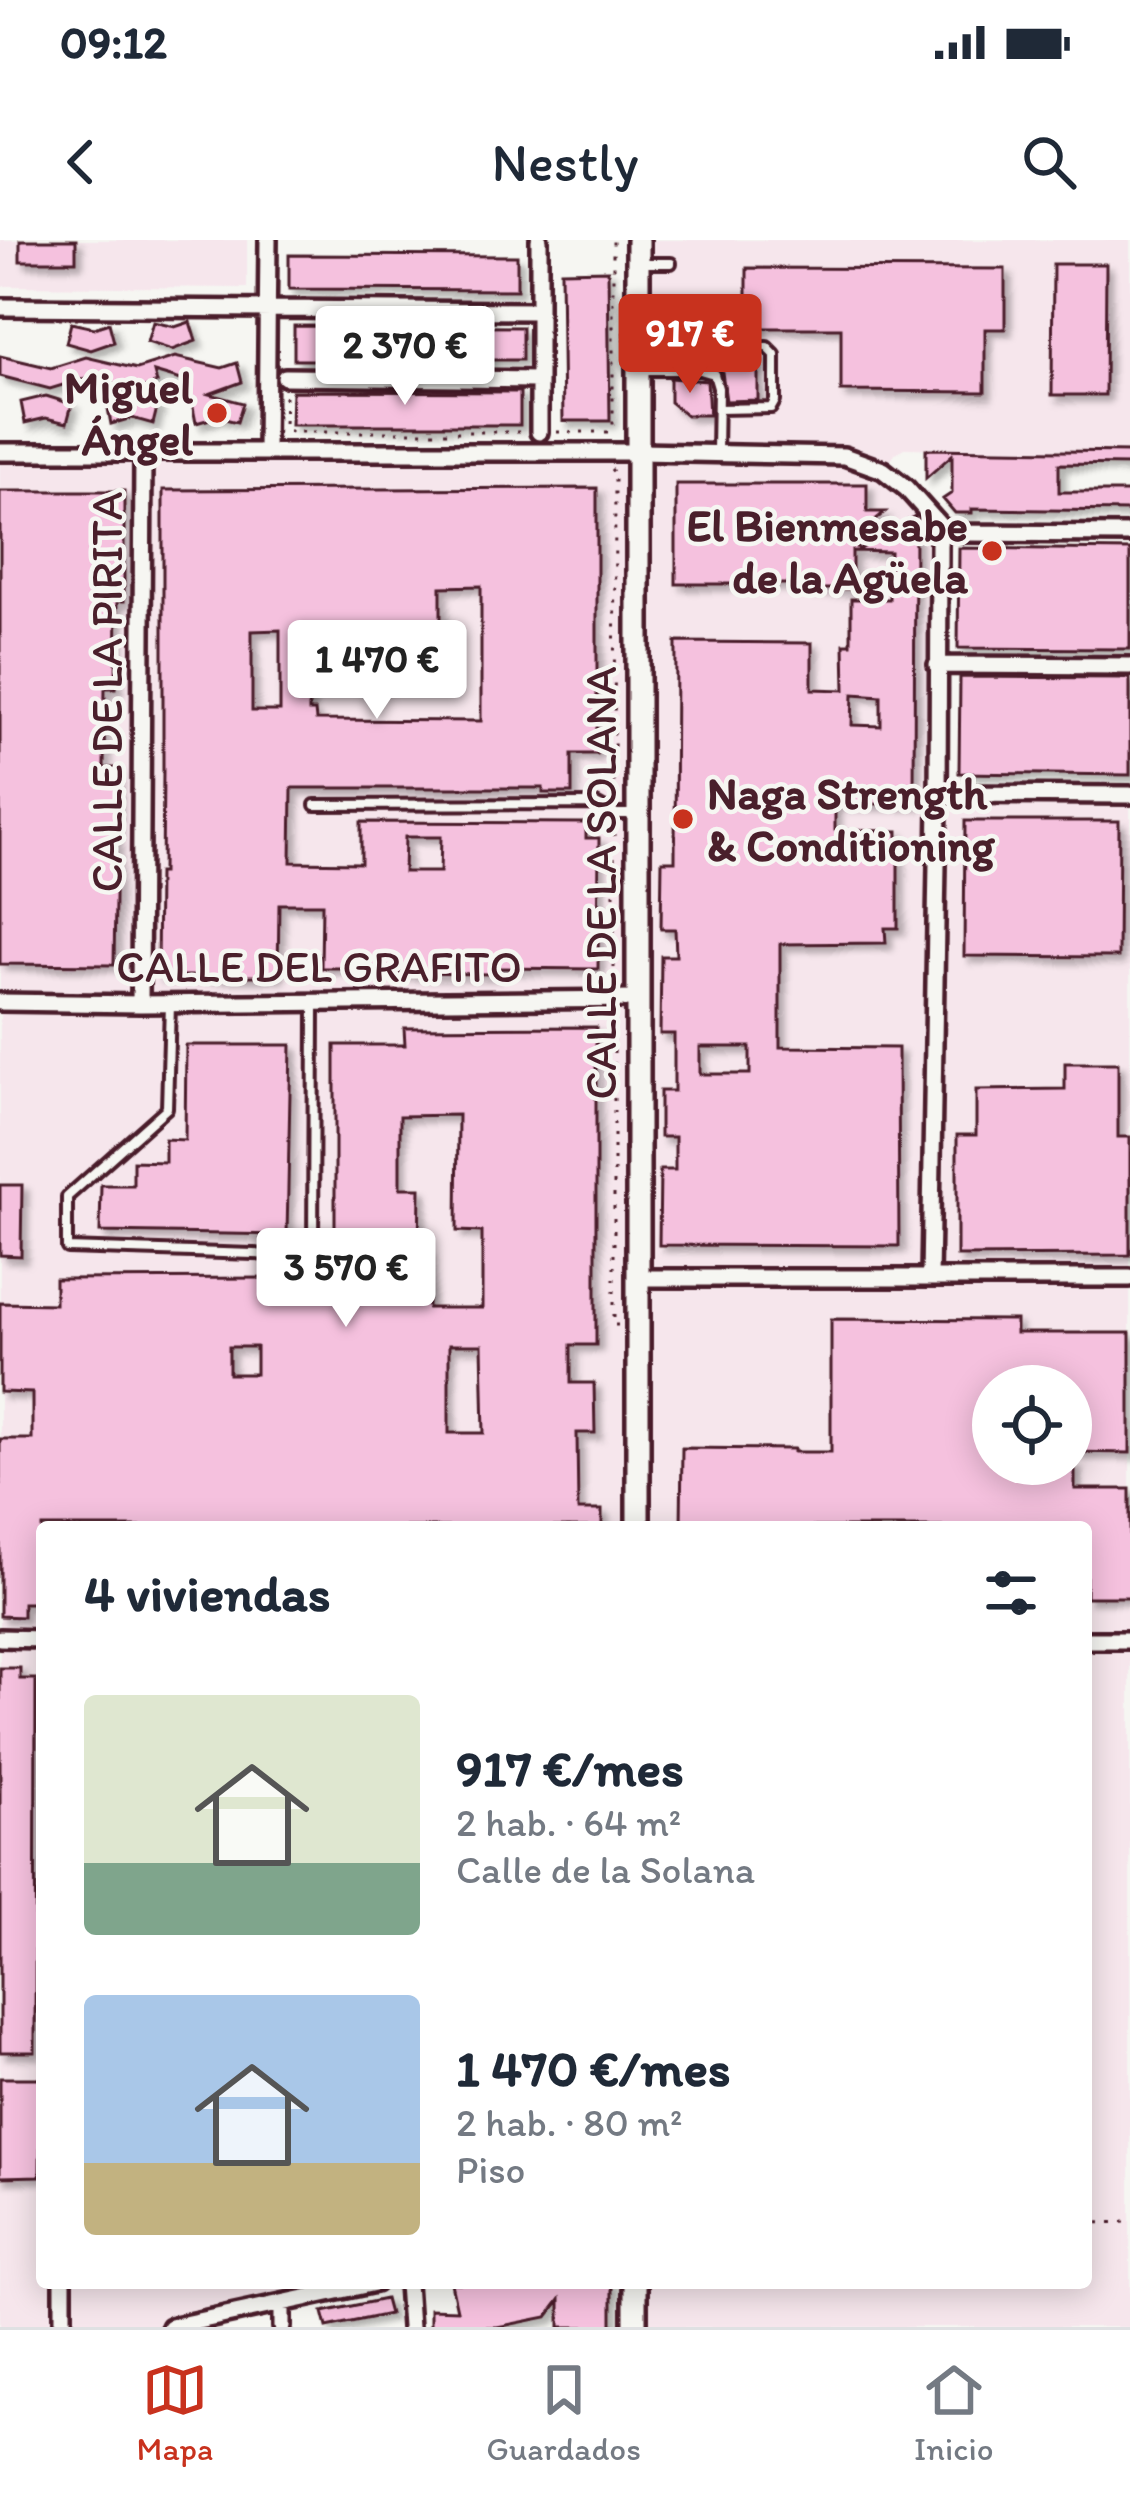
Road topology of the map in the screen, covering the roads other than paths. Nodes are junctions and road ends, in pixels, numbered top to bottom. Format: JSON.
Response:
{"nodes":[{"id":1,"x":268,"y":240,"type":"edge"},
{"id":2,"x":538,"y":240,"type":"edge"},
{"id":3,"x":638,"y":240,"type":"edge"},
{"id":4,"x":638,"y":263,"type":"junction"},
{"id":5,"x":671,"y":263,"type":"dead end"},
{"id":6,"x":0,"y":307,"type":"edge"},
{"id":7,"x":267,"y":309,"type":"junction"},
{"id":8,"x":538,"y":311,"type":"junction"},
{"id":9,"x":639,"y":370,"type":"junction"},
{"id":10,"x":700,"y":370,"type":"junction"},
{"id":11,"x":285,"y":376,"type":"dead end"},
{"id":12,"x":539,"y":380,"type":"junction"},
{"id":13,"x":718,"y":409,"type":"junction"},
{"id":14,"x":539,"y":432,"type":"dead end"},
{"id":15,"x":0,"y":452,"type":"edge"},
{"id":16,"x":143,"y":452,"type":"junction"},
{"id":17,"x":266,"y":452,"type":"junction"},
{"id":18,"x":639,"y":452,"type":"junction"},
{"id":19,"x":717,"y":454,"type":"junction"},
{"id":20,"x":941,"y":527,"type":"junction"},
{"id":21,"x":1130,"y":533,"type":"edge"},
{"id":22,"x":937,"y":665,"type":"junction"},
{"id":23,"x":1130,"y":666,"type":"edge"},
{"id":24,"x":938,"y":794,"type":"junction"},
{"id":25,"x":1130,"y":795,"type":"edge"},
{"id":26,"x":315,"y":805,"type":"dead end"},
{"id":27,"x":639,"y":814,"type":"junction"},
{"id":28,"x":638,"y":999,"type":"junction"},
{"id":29,"x":0,"y":1002,"type":"edge"},
{"id":30,"x":314,"y":1003,"type":"junction"},
{"id":31,"x":140,"y":1004,"type":"junction"},
{"id":32,"x":170,"y":1004,"type":"junction"},
{"id":33,"x":638,"y":1278,"type":"junction"},
{"id":34,"x":930,"y":1278,"type":"junction"},
{"id":35,"x":1130,"y":1278,"type":"edge"},
{"id":36,"x":638,"y":1521,"type":"edge"},
{"id":37,"x":0,"y":1639,"type":"edge"},
{"id":38,"x":36,"y":1639,"type":"edge"},
{"id":39,"x":1092,"y":1640,"type":"edge"},
{"id":40,"x":1130,"y":1640,"type":"edge"},
{"id":41,"x":63,"y":2289,"type":"edge"},
{"id":42,"x":347,"y":2289,"type":"edge"},
{"id":43,"x":407,"y":2289,"type":"edge"},
{"id":44,"x":635,"y":2289,"type":"edge"},
{"id":45,"x":282,"y":2303,"type":"junction"},
{"id":46,"x":63,"y":2327,"type":"edge"},
{"id":47,"x":170,"y":2327,"type":"edge"},
{"id":48,"x":282,"y":2327,"type":"edge"},
{"id":49,"x":410,"y":2327,"type":"edge"},
{"id":50,"x":635,"y":2327,"type":"edge"}],
"edges":[{"from":1,"to":7,"type":"street"},
{"from":2,"to":8,"type":"street"},
{"from":3,"to":4,"type":"street","name":"CALLE DE LA SOLANA"},
{"from":4,"to":5,"type":"lane"},
{"from":4,"to":9,"type":"street","name":"CALLE DE LA SOLANA"},
{"from":6,"to":7,"type":"street"},
{"from":7,"to":8,"type":"street"},
{"from":7,"to":17,"type":"street"},
{"from":8,"to":12,"type":"street"},
{"from":9,"to":10,"type":"lane"},
{"from":9,"to":18,"type":"street","name":"CALLE DE LA SOLANA"},
{"from":10,"to":13,"type":"lane"},
{"from":10,"to":13,"type":"lane"},
{"from":11,"to":12,"type":"street"},
{"from":12,"to":14,"type":"street"},
{"from":13,"to":19,"type":"lane"},
{"from":15,"to":16,"type":"street"},
{"from":16,"to":17,"type":"street"},
{"from":16,"to":31,"type":"street","name":"CALLE DE LA PIRITA"},
{"from":17,"to":18,"type":"street"},
{"from":18,"to":19,"type":"street"},
{"from":18,"to":27,"type":"street","name":"CALLE DE LA SOLANA"},
{"from":19,"to":20,"type":"street"},
{"from":20,"to":21,"type":"street"},
{"from":20,"to":22,"type":"street"},
{"from":22,"to":23,"type":"street"},
{"from":22,"to":24,"type":"street"},
{"from":24,"to":25,"type":"street"},
{"from":24,"to":34,"type":"street"},
{"from":26,"to":27,"type":"lane"},
{"from":27,"to":28,"type":"street","name":"CALLE DE LA SOLANA"},
{"from":28,"to":30,"type":"street","name":"CALLE DEL GRAFITO"},
{"from":28,"to":33,"type":"street","name":"CALLE DE LA SOLANA"},
{"from":29,"to":31,"type":"street","name":"CALLE DEL GRAFITO"},
{"from":30,"to":32,"type":"street","name":"CALLE DEL GRAFITO"},
{"from":30,"to":32,"type":"lane"},
{"from":31,"to":32,"type":"street","name":"CALLE DEL GRAFITO"},
{"from":33,"to":34,"type":"street"},
{"from":33,"to":36,"type":"street","name":"CALLE DE LA SOLANA"},
{"from":34,"to":35,"type":"street"},
{"from":37,"to":38,"type":"street"},
{"from":39,"to":40,"type":"street"},
{"from":41,"to":46,"type":"street"},
{"from":42,"to":45,"type":"street"},
{"from":43,"to":49,"type":"street"},
{"from":44,"to":50,"type":"street"},
{"from":45,"to":47,"type":"street"},
{"from":45,"to":48,"type":"street"}]}
